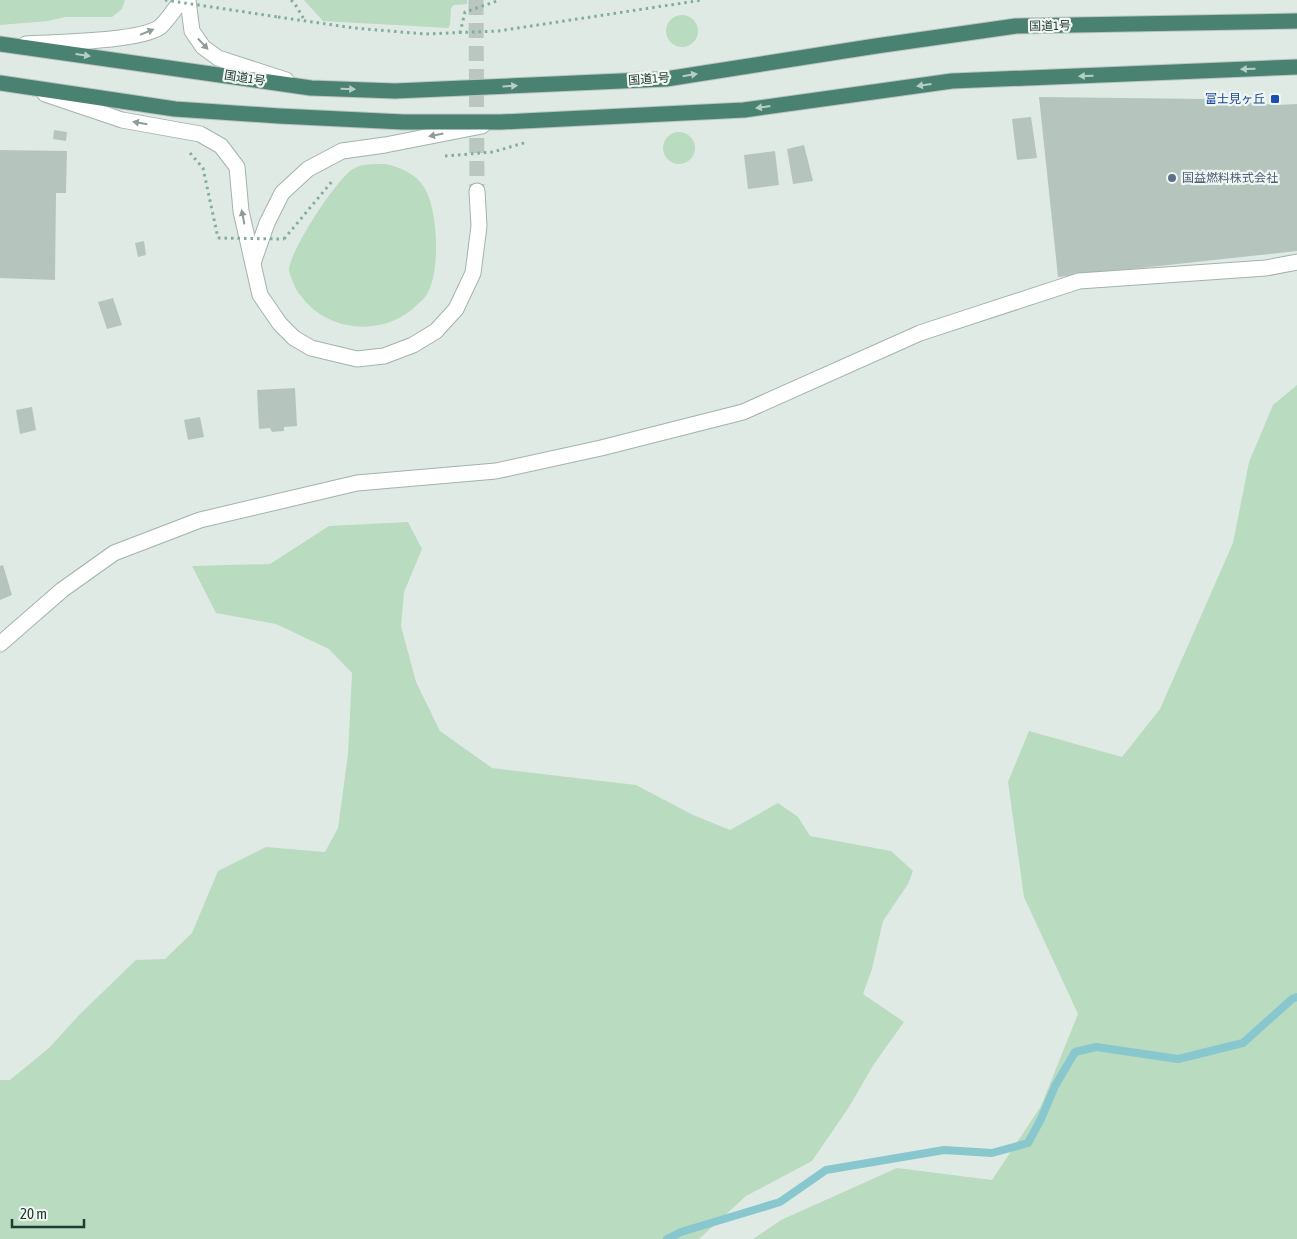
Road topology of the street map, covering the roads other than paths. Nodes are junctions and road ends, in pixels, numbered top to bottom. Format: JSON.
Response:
{"nodes":[{"id":1,"x":182,"y":0,"type":"edge"},
{"id":2,"x":188,"y":0,"type":"edge"},
{"id":3,"x":1297,"y":21,"type":"edge"},
{"id":4,"x":6,"y":44,"type":"edge"},
{"id":5,"x":1297,"y":67,"type":"edge"},
{"id":6,"x":0,"y":83,"type":"edge"},
{"id":7,"x":311,"y":88,"type":"junction"},
{"id":8,"x":30,"y":89,"type":"junction"},
{"id":9,"x":501,"y":122,"type":"junction"},
{"id":10,"x":477,"y":191,"type":"tunnel mouth"},
{"id":11,"x":1297,"y":262,"type":"edge"},
{"id":12,"x":253,"y":264,"type":"junction"},
{"id":13,"x":0,"y":644,"type":"edge"}],
"edges":[{"from":4,"to":1,"type":"street","one_way":true},
{"from":2,"to":7,"type":"street","one_way":true},
{"from":7,"to":3,"type":"highway","name":"国道1号","one_way":true},
{"from":4,"to":7,"type":"highway","name":"国道1号","one_way":true},
{"from":5,"to":9,"type":"highway","one_way":true},
{"from":6,"to":8,"type":"highway"},
{"from":8,"to":9,"type":"highway"},
{"from":12,"to":8,"type":"street","one_way":true},
{"from":9,"to":12,"type":"street","one_way":true},
{"from":10,"to":12,"type":"street"},
{"from":11,"to":13,"type":"street"}]}
